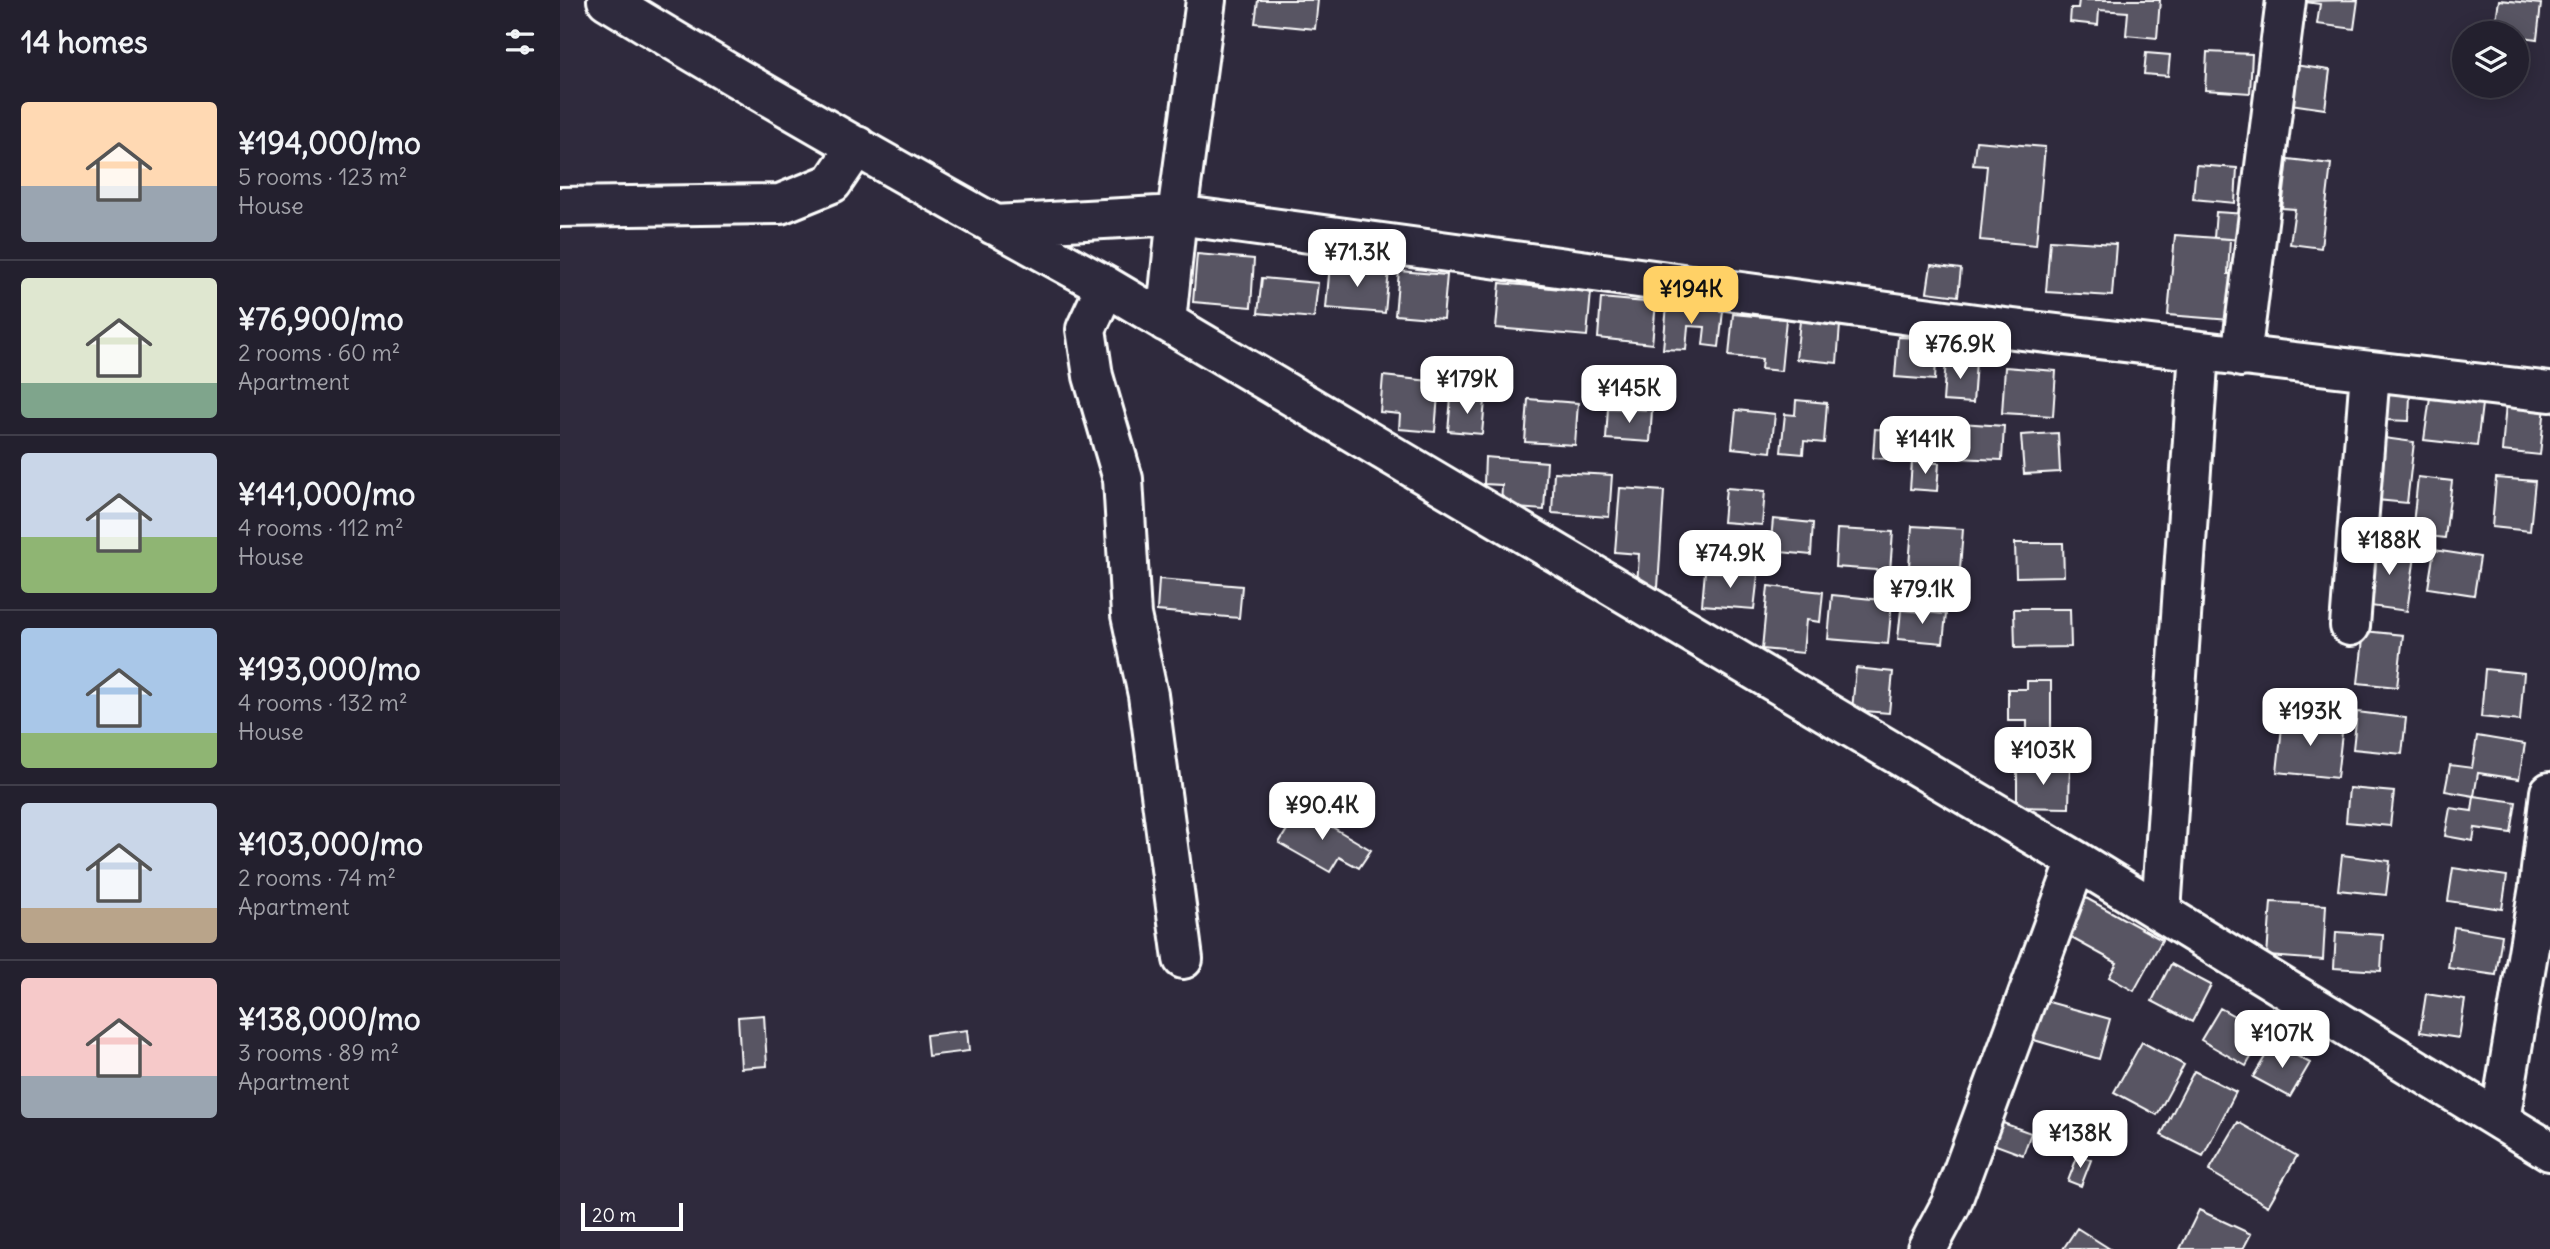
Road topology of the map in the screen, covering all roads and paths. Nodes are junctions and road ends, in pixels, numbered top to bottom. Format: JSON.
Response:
{"nodes":[{"id":1,"x":607,"y":0,"type":"edge"},
{"id":2,"x":1206,"y":0,"type":"edge"},
{"id":3,"x":2286,"y":0,"type":"edge"},
{"id":4,"x":857,"y":146,"type":"junction"},
{"id":5,"x":560,"y":207,"type":"edge"},
{"id":6,"x":1177,"y":215,"type":"junction"},
{"id":7,"x":994,"y":225,"type":"junction"},
{"id":8,"x":1106,"y":286,"type":"junction"},
{"id":9,"x":1166,"y":322,"type":"junction"},
{"id":10,"x":2199,"y":351,"type":"junction"},
{"id":11,"x":2241,"y":357,"type":"junction"},
{"id":12,"x":2370,"y":372,"type":"junction"},
{"id":13,"x":2550,"y":392,"type":"edge"},
{"id":14,"x":2350,"y":626,"type":"dead end"},
{"id":15,"x":2550,"y":792,"type":"edge"},
{"id":16,"x":2077,"y":860,"type":"junction"},
{"id":17,"x":2161,"y":912,"type":"junction"},
{"id":18,"x":1183,"y":959,"type":"dead end"},
{"id":19,"x":2500,"y":1120,"type":"junction"},
{"id":20,"x":2550,"y":1151,"type":"edge"},
{"id":21,"x":1927,"y":1249,"type":"edge"}],
"edges":[{"from":1,"to":4,"type":"street"},
{"from":2,"to":6,"type":"street"},
{"from":3,"to":11,"type":"street"},
{"from":4,"to":5,"type":"street"},
{"from":4,"to":7,"type":"street"},
{"from":6,"to":7,"type":"street"},
{"from":6,"to":9,"type":"street"},
{"from":6,"to":10,"type":"street"},
{"from":7,"to":8,"type":"street"},
{"from":8,"to":9,"type":"street"},
{"from":8,"to":18,"type":"street"},
{"from":9,"to":16,"type":"street"},
{"from":10,"to":11,"type":"street"},
{"from":10,"to":17,"type":"street"},
{"from":11,"to":12,"type":"street"},
{"from":12,"to":13,"type":"street"},
{"from":12,"to":14,"type":"street"},
{"from":15,"to":19,"type":"street"},
{"from":16,"to":17,"type":"street"},
{"from":16,"to":21,"type":"street"},
{"from":17,"to":19,"type":"street"},
{"from":19,"to":20,"type":"street"}]}
